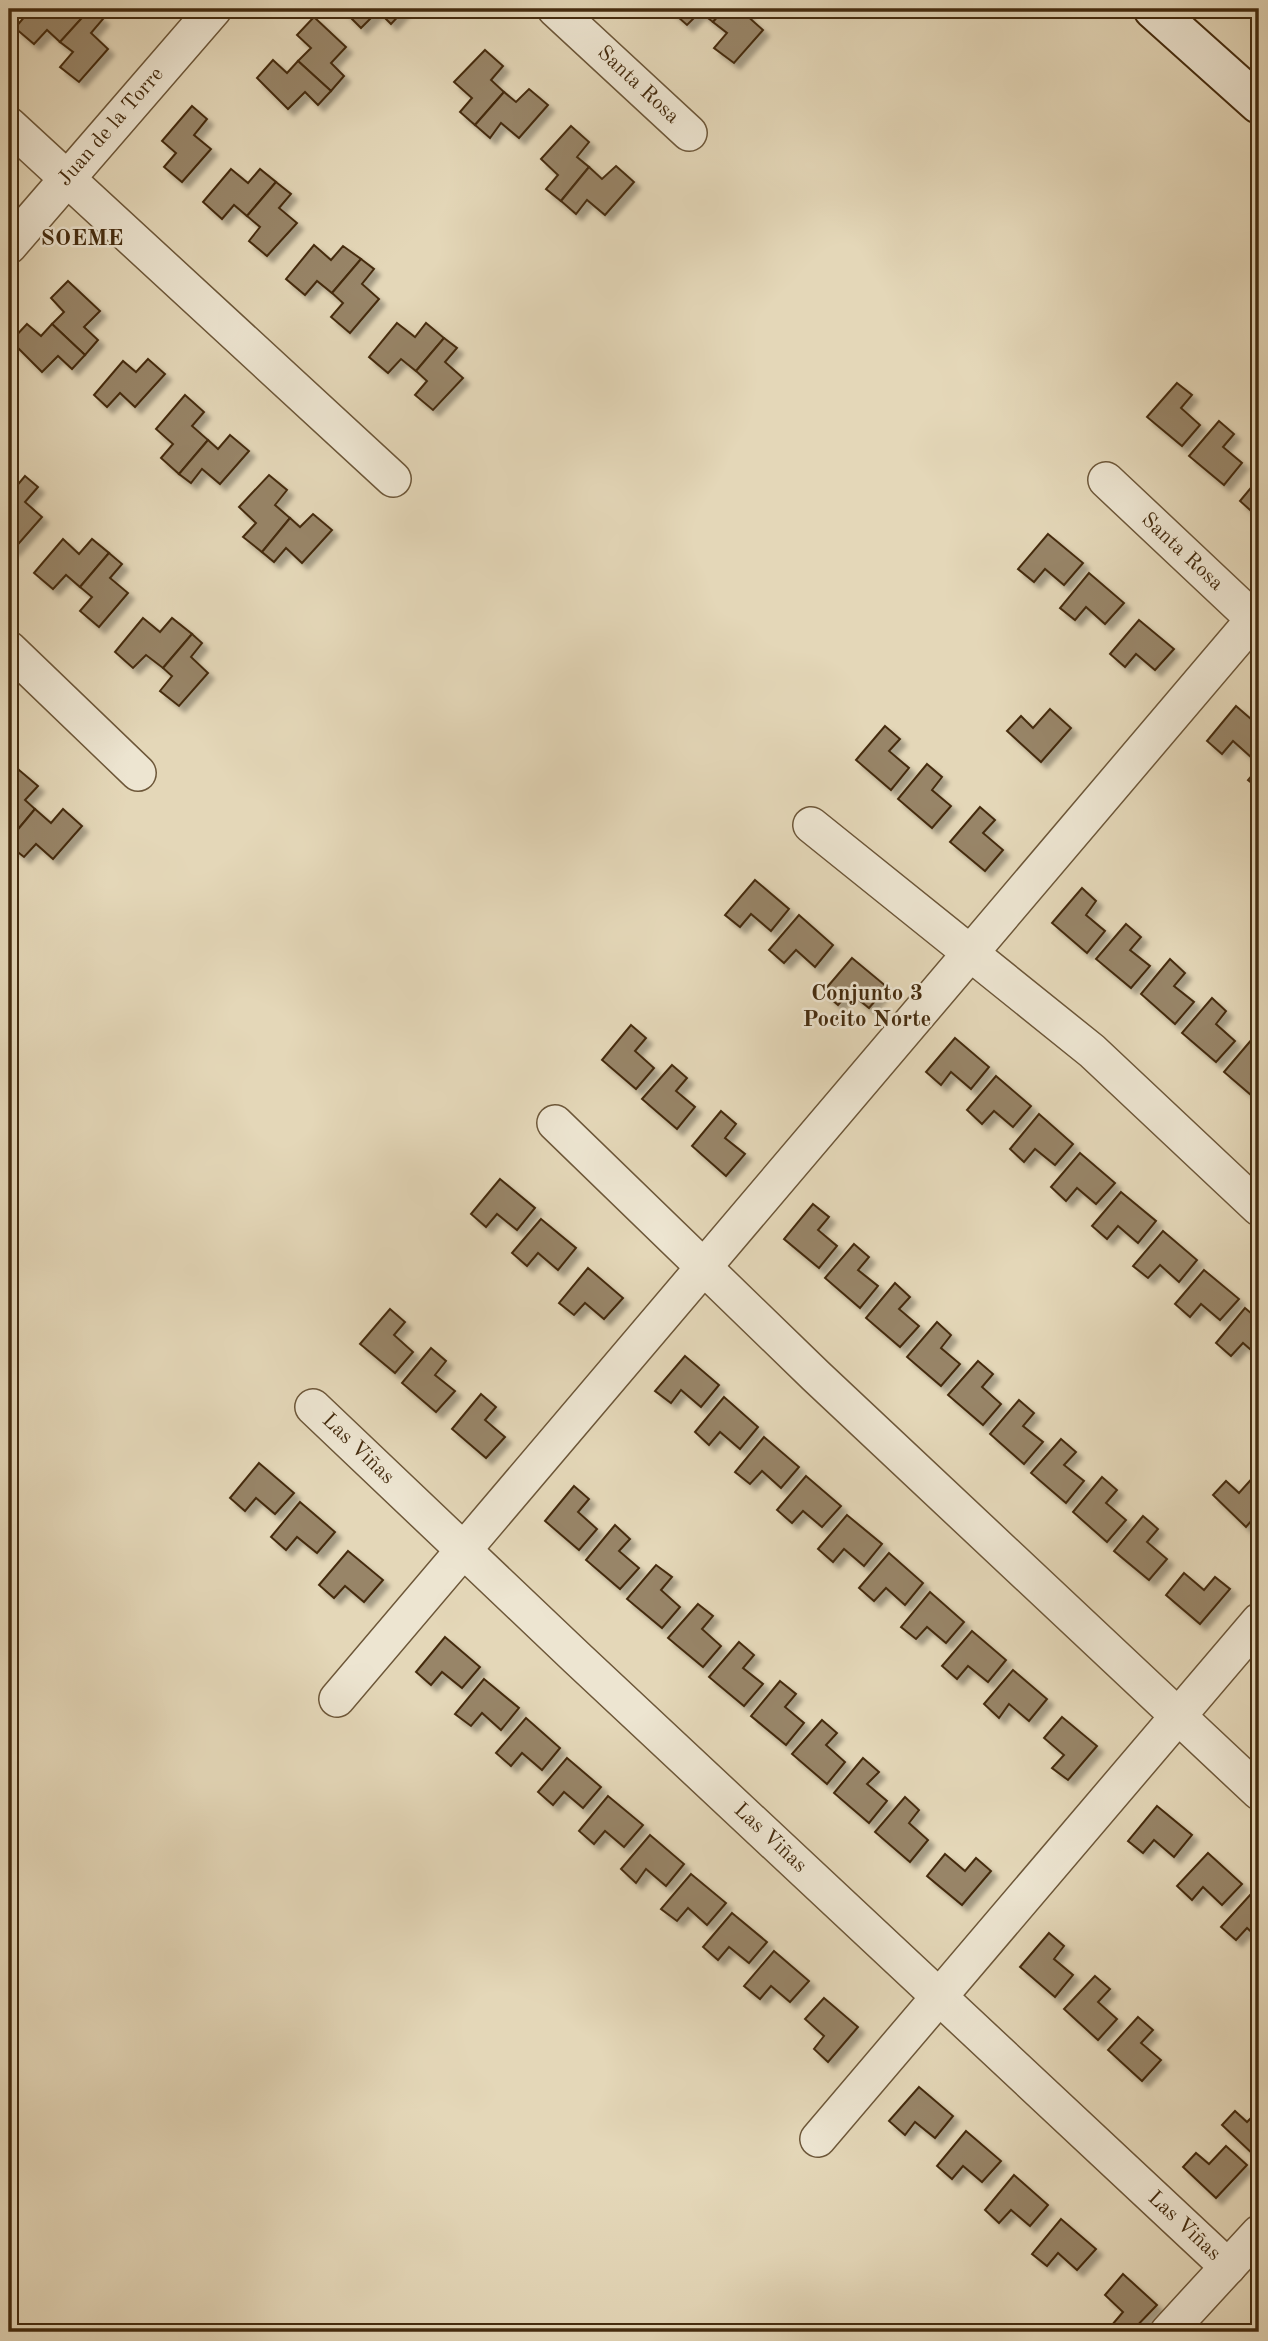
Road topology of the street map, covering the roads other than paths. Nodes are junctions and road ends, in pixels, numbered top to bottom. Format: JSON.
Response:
{"nodes":[{"id":1,"x":214,"y":9,"type":"edge"},
{"id":2,"x":555,"y":9,"type":"edge"},
{"id":3,"x":1153,"y":9,"type":"edge"},
{"id":4,"x":1259,"y":104,"type":"edge"},
{"id":5,"x":9,"y":125,"type":"edge"},
{"id":6,"x":689,"y":133,"type":"dead end"},
{"id":7,"x":67,"y":179,"type":"junction"},
{"id":8,"x":9,"y":246,"type":"edge"},
{"id":9,"x":393,"y":479,"type":"dead end"},
{"id":10,"x":1106,"y":480,"type":"dead end"},
{"id":11,"x":1258,"y":619,"type":"edge"},
{"id":12,"x":9,"y":649,"type":"edge"},
{"id":13,"x":138,"y":773,"type":"dead end"},
{"id":14,"x":811,"y":825,"type":"dead end"},
{"id":15,"x":971,"y":953,"type":"junction"},
{"id":16,"x":555,"y":1124,"type":"dead end"},
{"id":17,"x":1259,"y":1208,"type":"edge"},
{"id":18,"x":704,"y":1268,"type":"junction"},
{"id":19,"x":313,"y":1407,"type":"dead end"},
{"id":20,"x":464,"y":1550,"type":"junction"},
{"id":21,"x":1259,"y":1620,"type":"edge"},
{"id":22,"x":337,"y":1699,"type":"dead end"},
{"id":23,"x":1178,"y":1716,"type":"junction"},
{"id":24,"x":1259,"y":1792,"type":"edge"},
{"id":25,"x":940,"y":1997,"type":"junction"},
{"id":26,"x":818,"y":2139,"type":"dead end"},
{"id":27,"x":1259,"y":2233,"type":"edge"},
{"id":28,"x":1228,"y":2267,"type":"junction"},
{"id":29,"x":1168,"y":2332,"type":"edge"}],
"edges":[{"from":1,"to":7,"type":"street","name":"Juan de la Torre"},
{"from":2,"to":6,"type":"street","name":"Santa Rosa"},
{"from":3,"to":4,"type":"street"},
{"from":5,"to":7,"type":"street"},
{"from":7,"to":8,"type":"street","name":"Juan de la Torre"},
{"from":7,"to":9,"type":"street"},
{"from":10,"to":11,"type":"street","name":"Santa Rosa"},
{"from":11,"to":15,"type":"street"},
{"from":12,"to":13,"type":"street"},
{"from":14,"to":15,"type":"street"},
{"from":15,"to":17,"type":"street"},
{"from":15,"to":18,"type":"street"},
{"from":16,"to":18,"type":"street"},
{"from":18,"to":20,"type":"street"},
{"from":18,"to":23,"type":"street"},
{"from":19,"to":20,"type":"street","name":"Las Viñas"},
{"from":20,"to":22,"type":"street"},
{"from":20,"to":25,"type":"street","name":"Las Viñas"},
{"from":21,"to":23,"type":"street"},
{"from":23,"to":24,"type":"street"},
{"from":23,"to":25,"type":"street"},
{"from":25,"to":26,"type":"street"},
{"from":25,"to":28,"type":"street","name":"Las Viñas"},
{"from":27,"to":28,"type":"street"},
{"from":28,"to":29,"type":"street"}]}
